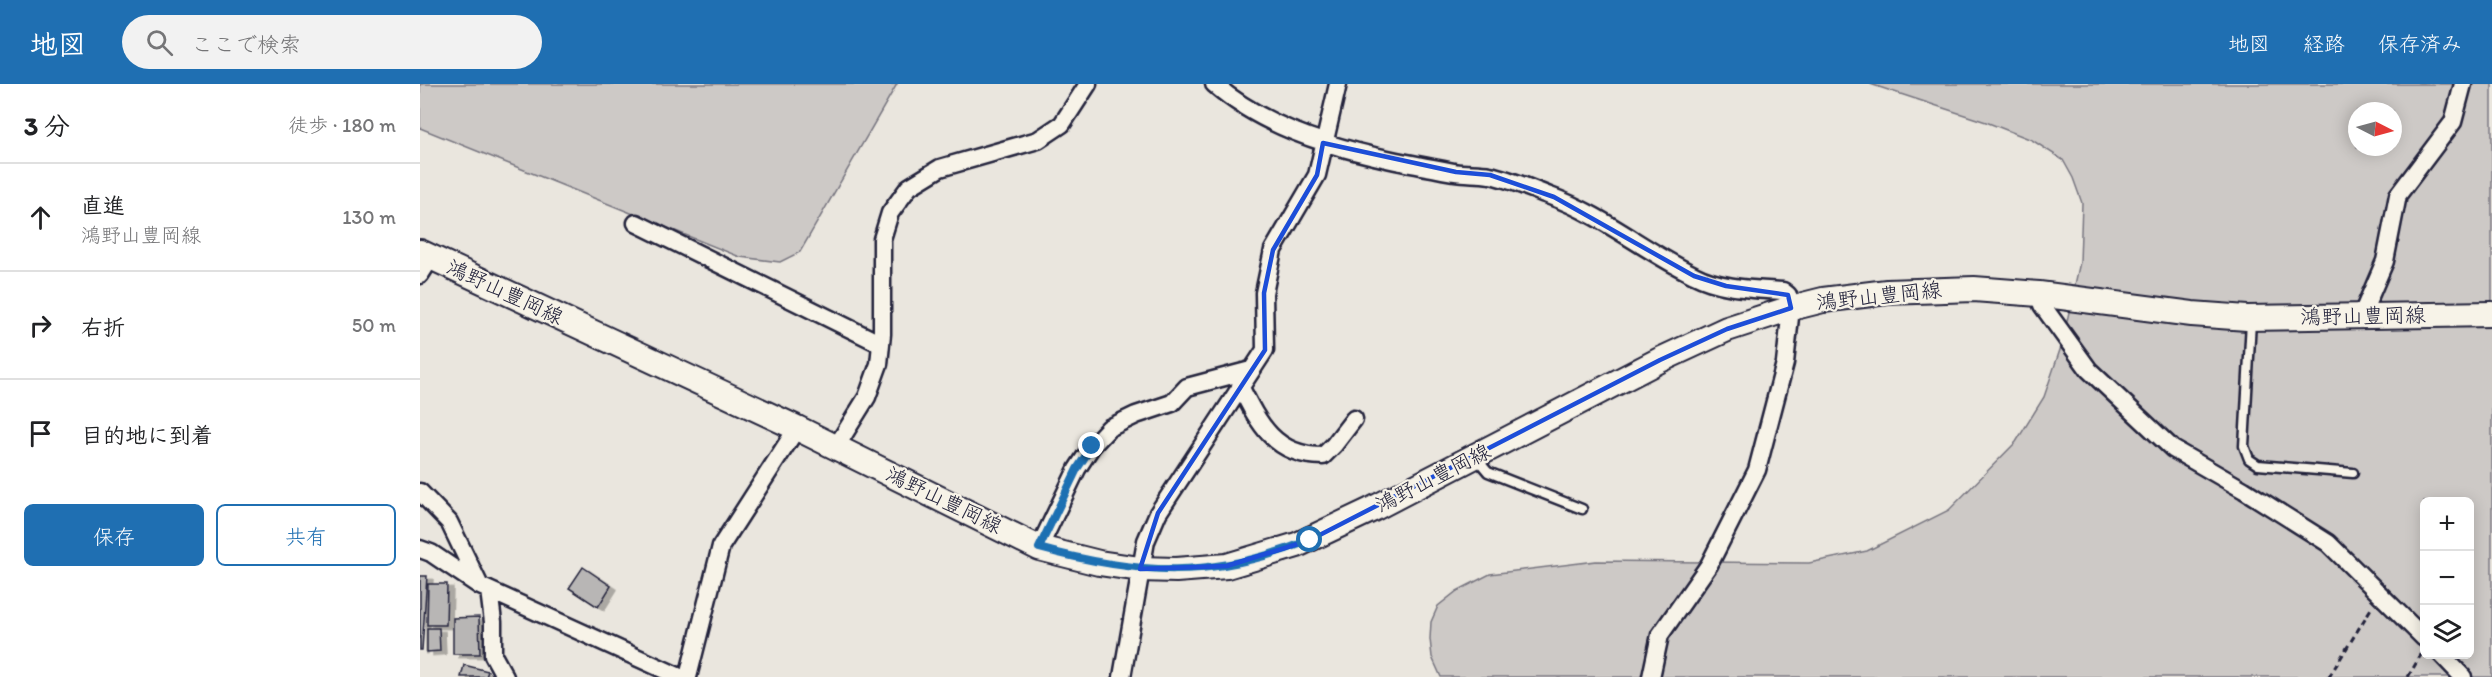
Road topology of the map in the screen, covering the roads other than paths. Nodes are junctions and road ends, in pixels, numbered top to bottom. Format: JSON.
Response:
{"nodes":[{"id":1,"x":1088,"y":84,"type":"edge"},
{"id":2,"x":1214,"y":84,"type":"edge"},
{"id":3,"x":1338,"y":84,"type":"edge"},
{"id":4,"x":2463,"y":84,"type":"edge"},
{"id":5,"x":1323,"y":143,"type":"junction"},
{"id":6,"x":636,"y":223,"type":"dead end"},
{"id":7,"x":424,"y":261,"type":"edge"},
{"id":8,"x":2038,"y":294,"type":"junction"},
{"id":9,"x":1791,"y":308,"type":"junction"},
{"id":10,"x":2492,"y":314,"type":"edge"},
{"id":11,"x":2361,"y":317,"type":"junction"},
{"id":12,"x":2252,"y":318,"type":"junction"},
{"id":13,"x":881,"y":344,"type":"junction"},
{"id":14,"x":1251,"y":370,"type":"junction"},
{"id":15,"x":1240,"y":386,"type":"junction"},
{"id":16,"x":1354,"y":418,"type":"dead end"},
{"id":17,"x":797,"y":428,"type":"junction"},
{"id":18,"x":836,"y":447,"type":"junction"},
{"id":19,"x":1474,"y":456,"type":"junction"},
{"id":20,"x":2353,"y":472,"type":"dead end"},
{"id":21,"x":420,"y":492,"type":"edge"},
{"id":22,"x":1582,"y":509,"type":"dead end"},
{"id":23,"x":1039,"y":548,"type":"junction"},
{"id":24,"x":420,"y":549,"type":"edge"},
{"id":25,"x":1140,"y":569,"type":"junction"},
{"id":26,"x":484,"y":588,"type":"junction"},
{"id":27,"x":2420,"y":634,"type":"edge"},
{"id":28,"x":2446,"y":659,"type":"edge"},
{"id":29,"x":498,"y":672,"type":"edge"},
{"id":30,"x":680,"y":677,"type":"edge"},
{"id":31,"x":688,"y":677,"type":"edge"},
{"id":32,"x":1122,"y":677,"type":"edge"},
{"id":33,"x":1651,"y":677,"type":"edge"},
{"id":34,"x":2463,"y":677,"type":"edge"}],
"edges":[{"from":1,"to":13,"type":"street"},
{"from":2,"to":5,"type":"street"},
{"from":3,"to":5,"type":"street"},
{"from":4,"to":11,"type":"street"},
{"from":5,"to":9,"type":"street"},
{"from":5,"to":14,"type":"street"},
{"from":6,"to":13,"type":"street"},
{"from":7,"to":17,"type":"main road","name":"鴻野山豊岡線"},
{"from":8,"to":9,"type":"main road","name":"鴻野山豊岡線"},
{"from":8,"to":12,"type":"main road","name":"鴻野山豊岡線"},
{"from":8,"to":27,"type":"street"},
{"from":9,"to":19,"type":"main road","name":"鴻野山豊岡線"},
{"from":9,"to":33,"type":"street"},
{"from":10,"to":11,"type":"main road","name":"鴻野山豊岡線"},
{"from":11,"to":12,"type":"main road","name":"鴻野山豊岡線"},
{"from":12,"to":20,"type":"lane"},
{"from":13,"to":18,"type":"street"},
{"from":14,"to":15,"type":"street"},
{"from":14,"to":23,"type":"street"},
{"from":15,"to":16,"type":"street"},
{"from":15,"to":25,"type":"street"},
{"from":17,"to":18,"type":"main road","name":"鴻野山豊岡線"},
{"from":17,"to":31,"type":"street"},
{"from":18,"to":23,"type":"main road","name":"鴻野山豊岡線"},
{"from":19,"to":22,"type":"lane"},
{"from":19,"to":25,"type":"main road","name":"鴻野山豊岡線"},
{"from":21,"to":26,"type":"street"},
{"from":23,"to":25,"type":"main road","name":"鴻野山豊岡線"},
{"from":24,"to":26,"type":"street"},
{"from":25,"to":32,"type":"street"},
{"from":26,"to":29,"type":"street"},
{"from":26,"to":30,"type":"street"},
{"from":28,"to":34,"type":"street"}]}
